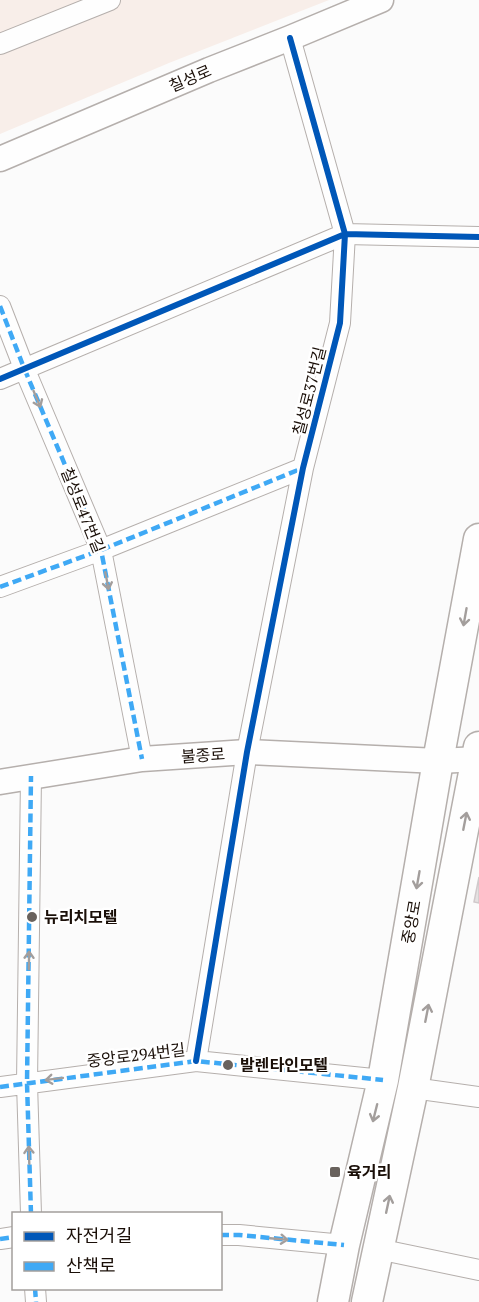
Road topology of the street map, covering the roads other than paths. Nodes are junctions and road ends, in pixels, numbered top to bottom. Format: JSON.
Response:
{"nodes":[{"id":1,"x":110,"y":0,"type":"edge"},
{"id":2,"x":381,"y":0,"type":"edge"},
{"id":3,"x":290,"y":38,"type":"junction"},
{"id":4,"x":0,"y":44,"type":"edge"},
{"id":5,"x":0,"y":159,"type":"edge"},
{"id":6,"x":345,"y":234,"type":"junction"},
{"id":7,"x":479,"y":237,"type":"edge"},
{"id":8,"x":0,"y":306,"type":"edge"},
{"id":9,"x":24,"y":368,"type":"junction"},
{"id":10,"x":0,"y":379,"type":"edge"},
{"id":11,"x":303,"y":468,"type":"junction"},
{"id":12,"x":479,"y":539,"type":"edge"},
{"id":13,"x":101,"y":550,"type":"junction"},
{"id":14,"x":0,"y":587,"type":"edge"},
{"id":15,"x":247,"y":752,"type":"junction"},
{"id":16,"x":478,"y":755,"type":"edge"},
{"id":17,"x":142,"y":759,"type":"junction"},
{"id":18,"x":438,"y":761,"type":"junction"},
{"id":19,"x":31,"y":776,"type":"junction"},
{"id":20,"x":0,"y":782,"type":"edge"},
{"id":21,"x":196,"y":1061,"type":"junction"},
{"id":22,"x":383,"y":1080,"type":"junction"},
{"id":23,"x":27,"y":1083,"type":"junction"},
{"id":24,"x":0,"y":1087,"type":"edge"},
{"id":25,"x":413,"y":1088,"type":"junction"},
{"id":26,"x":479,"y":1097,"type":"edge"},
{"id":27,"x":31,"y":1212,"type":"edge"},
{"id":28,"x":222,"y":1235,"type":"edge"},
{"id":29,"x":344,"y":1245,"type":"junction"},
{"id":30,"x":378,"y":1249,"type":"junction"},
{"id":31,"x":479,"y":1270,"type":"edge"},
{"id":32,"x":333,"y":1302,"type":"edge"},
{"id":33,"x":367,"y":1302,"type":"edge"}],
"edges":[{"from":1,"to":4,"type":"street"},
{"from":2,"to":3,"type":"street","name":"칠성로"},
{"from":3,"to":5,"type":"street","name":"칠성로"},
{"from":3,"to":6,"type":"street","name":"칠성로37번길"},
{"from":6,"to":7,"type":"street"},
{"from":6,"to":9,"type":"street"},
{"from":6,"to":11,"type":"street","name":"칠성로37번길"},
{"from":8,"to":9,"type":"street","name":"칠성로47번길"},
{"from":9,"to":10,"type":"street"},
{"from":9,"to":13,"type":"street","name":"칠성로47번길","one_way":true},
{"from":11,"to":13,"type":"street"},
{"from":11,"to":15,"type":"street","name":"칠성로37번길"},
{"from":12,"to":18,"type":"main road","name":"중앙로","one_way":true},
{"from":13,"to":14,"type":"street"},
{"from":13,"to":17,"type":"street","name":"칠성로47번길","one_way":true},
{"from":15,"to":17,"type":"street","name":"불종로"},
{"from":15,"to":18,"type":"street","name":"불종로"},
{"from":15,"to":21,"type":"street","name":"칠성로37번길"},
{"from":16,"to":18,"type":"street","name":"불종로"},
{"from":25,"to":16,"type":"main road","name":"중앙로","one_way":true},
{"from":17,"to":19,"type":"street","name":"불종로"},
{"from":18,"to":22,"type":"main road","name":"중앙로","one_way":true},
{"from":19,"to":20,"type":"street","name":"불종로"},
{"from":23,"to":19,"type":"street","one_way":true},
{"from":21,"to":22,"type":"street","name":"중앙로294번길"},
{"from":21,"to":23,"type":"street","name":"중앙로294번길","one_way":true},
{"from":22,"to":29,"type":"main road","name":"중앙로","one_way":true},
{"from":23,"to":24,"type":"street","name":"중앙로294번길"},
{"from":27,"to":23,"type":"street","one_way":true},
{"from":25,"to":26,"type":"street"},
{"from":30,"to":25,"type":"main road","name":"중앙로","one_way":true},
{"from":28,"to":29,"type":"street","one_way":true},
{"from":29,"to":32,"type":"main road","name":"중앙로"},
{"from":30,"to":31,"type":"street"},
{"from":30,"to":33,"type":"main road","name":"중앙로"}]}
